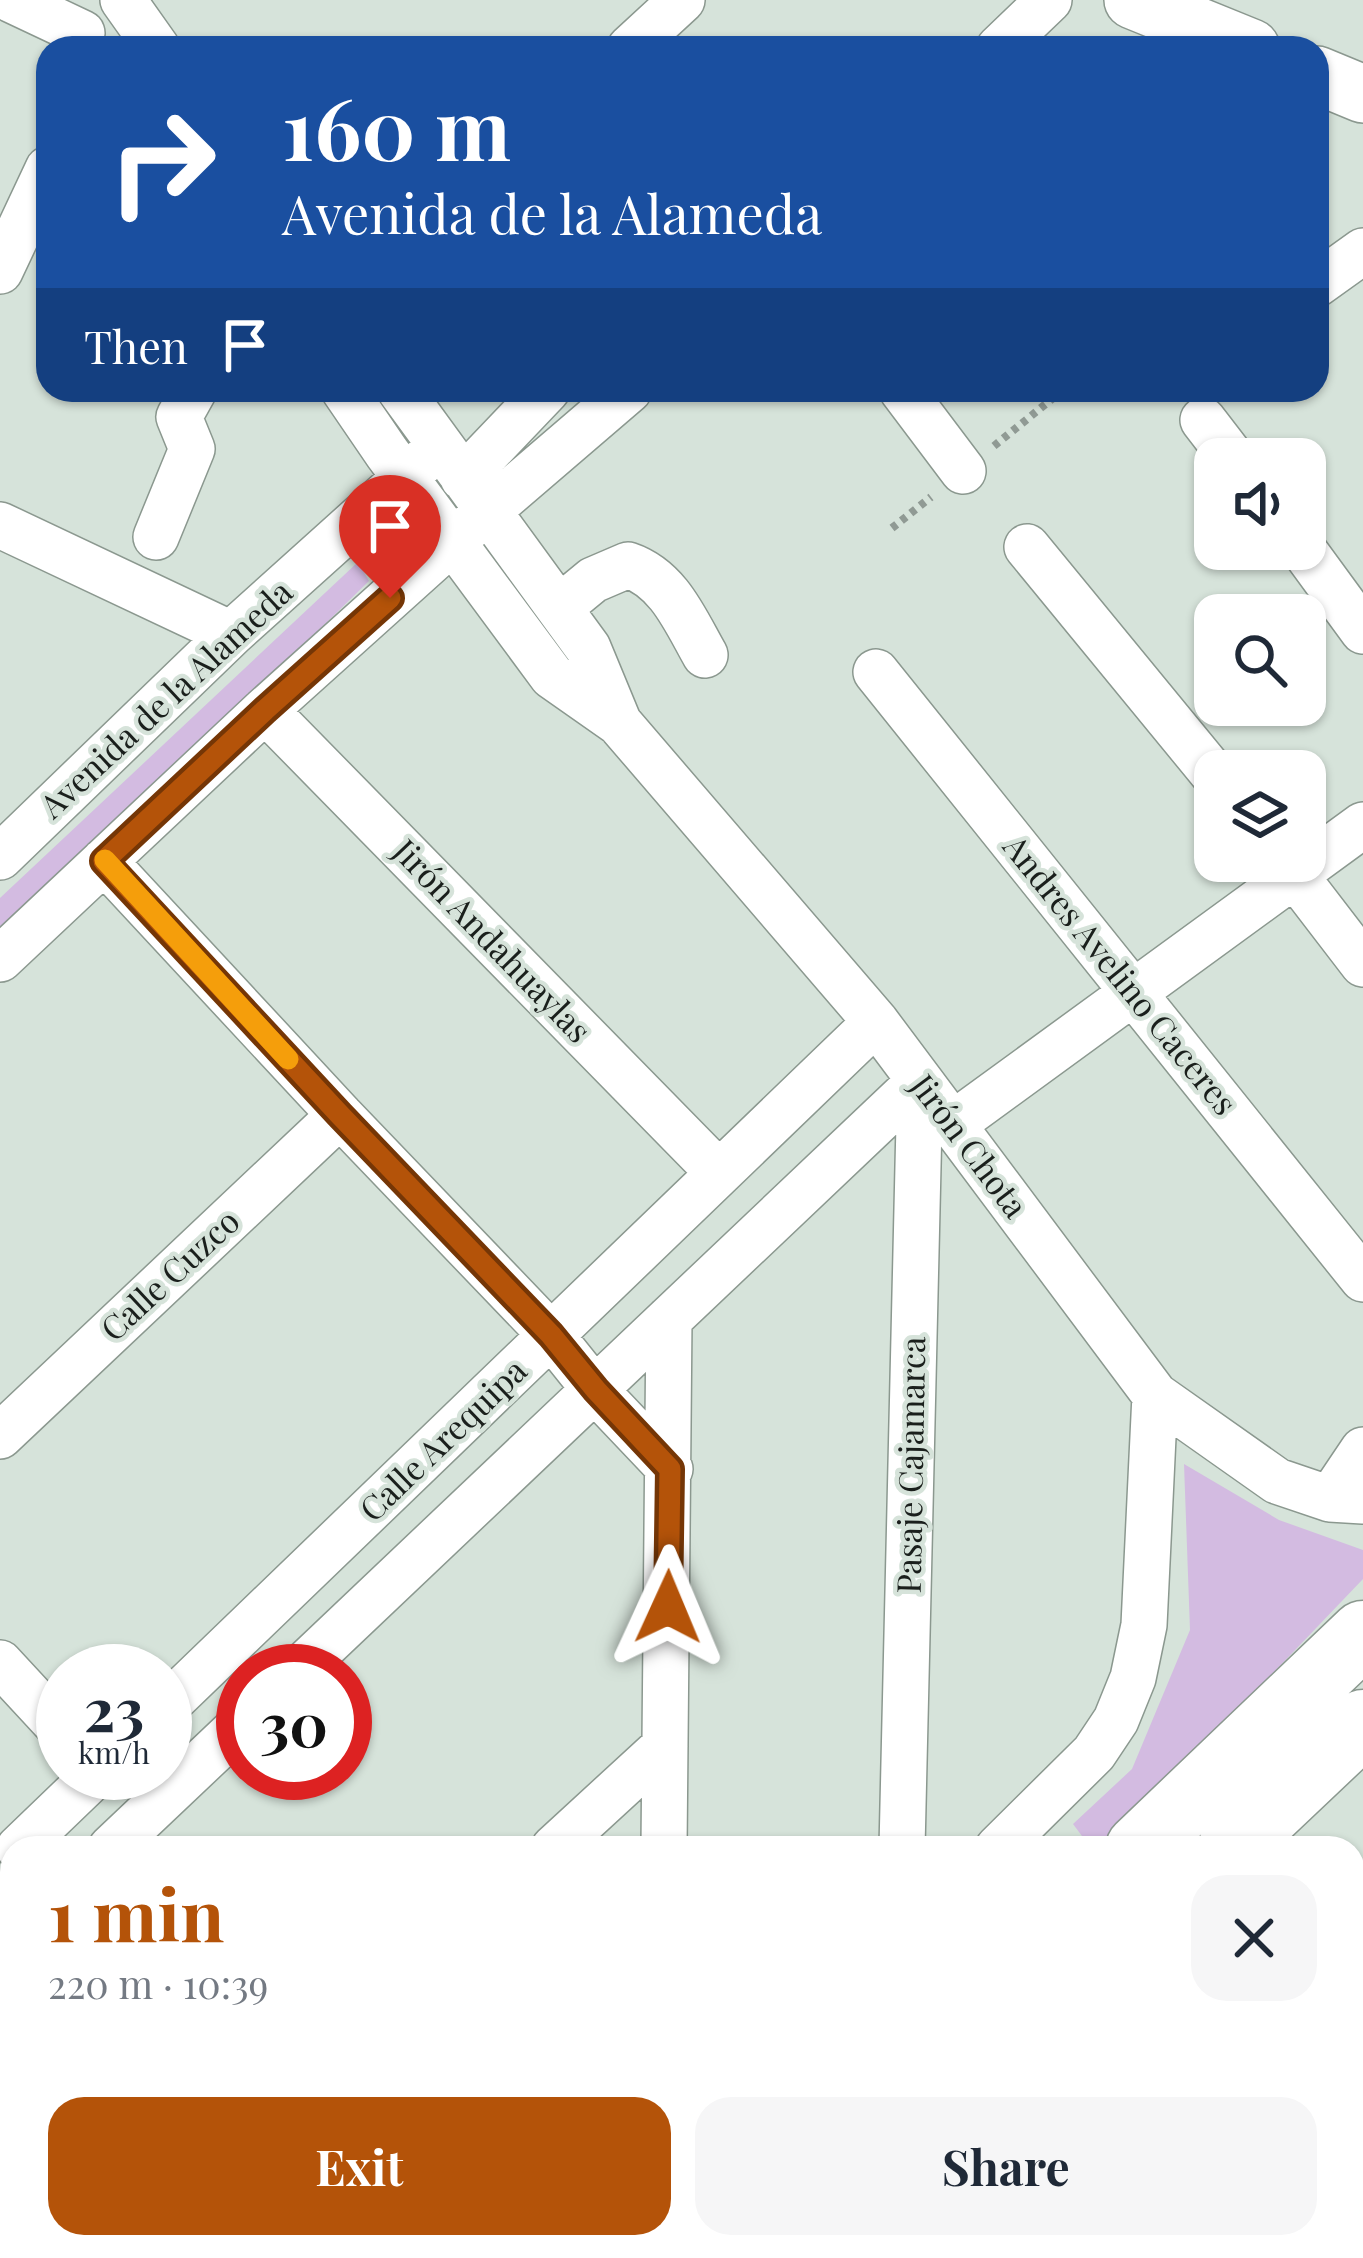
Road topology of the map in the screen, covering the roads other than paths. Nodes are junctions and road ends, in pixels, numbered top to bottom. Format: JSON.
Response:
{"nodes":[{"id":1,"x":12,"y":0,"type":"edge"},
{"id":2,"x":682,"y":0,"type":"edge"},
{"id":3,"x":1049,"y":0,"type":"edge"},
{"id":4,"x":1133,"y":0,"type":"edge"},
{"id":5,"x":124,"y":2,"type":"edge"},
{"id":6,"x":92,"y":35,"type":"edge"},
{"id":7,"x":148,"y":36,"type":"edge"},
{"id":8,"x":643,"y":36,"type":"edge"},
{"id":9,"x":1012,"y":36,"type":"edge"},
{"id":10,"x":1212,"y":36,"type":"edge"},
{"id":11,"x":1329,"y":80,"type":"edge"},
{"id":12,"x":1363,"y":94,"type":"edge"},
{"id":13,"x":36,"y":194,"type":"edge"},
{"id":14,"x":1363,"y":250,"type":"edge"},
{"id":15,"x":0,"y":271,"type":"edge"},
{"id":16,"x":1329,"y":275,"type":"edge"},
{"id":17,"x":187,"y":402,"type":"edge"},
{"id":18,"x":352,"y":402,"type":"edge"},
{"id":19,"x":409,"y":402,"type":"edge"},
{"id":20,"x":536,"y":402,"type":"edge"},
{"id":21,"x":616,"y":402,"type":"edge"},
{"id":22,"x":911,"y":402,"type":"edge"},
{"id":23,"x":1203,"y":419,"type":"dead end"},
{"id":24,"x":1217,"y":438,"type":"edge"},
{"id":25,"x":963,"y":471,"type":"dead end"},
{"id":26,"x":406,"y":479,"type":"junction"},
{"id":27,"x":464,"y":479,"type":"junction"},
{"id":28,"x":0,"y":525,"type":"edge"},
{"id":29,"x":156,"y":537,"type":"dead end"},
{"id":30,"x":453,"y":542,"type":"junction"},
{"id":31,"x":1028,"y":548,"type":"dead end"},
{"id":32,"x":1348,"y":576,"type":"edge"},
{"id":33,"x":560,"y":608,"type":"junction"},
{"id":34,"x":1363,"y":631,"type":"edge"},
{"id":35,"x":231,"y":634,"type":"junction"},
{"id":36,"x":705,"y":655,"type":"dead end"},
{"id":37,"x":876,"y":672,"type":"dead end"},
{"id":38,"x":265,"y":710,"type":"junction"},
{"id":39,"x":619,"y":723,"type":"junction"},
{"id":40,"x":1194,"y":750,"type":"edge"},
{"id":41,"x":1363,"y":825,"type":"edge"},
{"id":42,"x":1326,"y":847,"type":"edge"},
{"id":43,"x":0,"y":857,"type":"edge"},
{"id":44,"x":104,"y":861,"type":"junction"},
{"id":45,"x":1272,"y":882,"type":"edge"},
{"id":46,"x":1301,"y":882,"type":"edge"},
{"id":47,"x":0,"y":959,"type":"edge"},
{"id":48,"x":1363,"y":964,"type":"edge"},
{"id":49,"x":1134,"y":992,"type":"junction"},
{"id":50,"x":876,"y":1022,"type":"junction"},
{"id":51,"x":920,"y":1081,"type":"junction"},
{"id":52,"x":340,"y":1115,"type":"junction"},
{"id":53,"x":952,"y":1124,"type":"junction"},
{"id":54,"x":719,"y":1173,"type":"junction"},
{"id":55,"x":1363,"y":1280,"type":"edge"},
{"id":56,"x":669,"y":1319,"type":"junction"},
{"id":57,"x":551,"y":1335,"type":"junction"},
{"id":58,"x":596,"y":1390,"type":"junction"},
{"id":59,"x":1155,"y":1395,"type":"junction"},
{"id":60,"x":0,"y":1436,"type":"edge"},
{"id":61,"x":1363,"y":1450,"type":"edge"},
{"id":62,"x":670,"y":1469,"type":"junction"},
{"id":63,"x":1346,"y":1500,"type":"edge"},
{"id":64,"x":1363,"y":1634,"type":"edge"},
{"id":65,"x":327,"y":1644,"type":"edge"},
{"id":66,"x":0,"y":1663,"type":"edge"},
{"id":67,"x":192,"y":1682,"type":"edge"},
{"id":68,"x":36,"y":1702,"type":"edge"},
{"id":69,"x":1363,"y":1723,"type":"edge"},
{"id":70,"x":665,"y":1746,"type":"junction"},
{"id":71,"x":216,"y":1754,"type":"edge"},
{"id":72,"x":70,"y":1800,"type":"edge"},
{"id":73,"x":117,"y":1800,"type":"edge"},
{"id":74,"x":32,"y":1836,"type":"edge"},
{"id":75,"x":141,"y":1836,"type":"edge"},
{"id":76,"x":144,"y":1836,"type":"edge"},
{"id":77,"x":567,"y":1836,"type":"edge"},
{"id":78,"x":664,"y":1836,"type":"edge"},
{"id":79,"x":902,"y":1836,"type":"edge"},
{"id":80,"x":1010,"y":1836,"type":"edge"},
{"id":81,"x":1152,"y":1836,"type":"edge"},
{"id":82,"x":1244,"y":1836,"type":"edge"}],
"edges":[{"from":1,"to":6,"type":"street"},
{"from":2,"to":8,"type":"street"},
{"from":3,"to":9,"type":"street"},
{"from":4,"to":10,"type":"main road"},
{"from":5,"to":6,"type":"street"},
{"from":5,"to":7,"type":"street"},
{"from":11,"to":12,"type":"main road"},
{"from":13,"to":15,"type":"street"},
{"from":14,"to":16,"type":"street"},
{"from":17,"to":29,"type":"street"},
{"from":18,"to":26,"type":"street","name":"Jirón Chota"},
{"from":19,"to":27,"type":"street","name":"Jirón Chota"},
{"from":20,"to":27,"type":"street"},
{"from":21,"to":27,"type":"street"},
{"from":22,"to":25,"type":"street"},
{"from":23,"to":24,"type":"street"},
{"from":26,"to":27,"type":"street","name":"Avenida de la Alameda"},
{"from":26,"to":30,"type":"street","name":"Jirón Chota"},
{"from":26,"to":35,"type":"street","name":"Avenida de la Alameda"},
{"from":27,"to":30,"type":"street"},
{"from":27,"to":33,"type":"street","name":"Jirón Chota"},
{"from":28,"to":35,"type":"street"},
{"from":30,"to":38,"type":"street"},
{"from":30,"to":39,"type":"street","name":"Jirón Chota"},
{"from":31,"to":40,"type":"street"},
{"from":32,"to":34,"type":"street"},
{"from":33,"to":36,"type":"street"},
{"from":33,"to":39,"type":"street","name":"Jirón Chota"},
{"from":35,"to":43,"type":"street","name":"Avenida de la Alameda"},
{"from":37,"to":49,"type":"street","name":"Andres Avelino Caceres"},
{"from":38,"to":44,"type":"street"},
{"from":38,"to":54,"type":"street","name":"Jirón Andahuaylas"},
{"from":39,"to":50,"type":"street","name":"Jirón Chota"},
{"from":41,"to":42,"type":"street"},
{"from":44,"to":47,"type":"street"},
{"from":44,"to":52,"type":"street"},
{"from":45,"to":49,"type":"street"},
{"from":46,"to":48,"type":"street"},
{"from":49,"to":53,"type":"street"},
{"from":49,"to":55,"type":"street","name":"Andres Avelino Caceres"},
{"from":50,"to":51,"type":"street","name":"Jirón Chota"},
{"from":50,"to":54,"type":"street","name":"Calle Arequipa"},
{"from":51,"to":53,"type":"street","name":"Jirón Chota"},
{"from":51,"to":56,"type":"street","name":"Calle Arequipa"},
{"from":51,"to":79,"type":"street","name":"Pasaje Cajamarca"},
{"from":52,"to":57,"type":"street"},
{"from":52,"to":60,"type":"street","name":"Calle Cuzco"},
{"from":53,"to":59,"type":"street","name":"Jirón Chota"},
{"from":54,"to":57,"type":"street","name":"Calle Arequipa"},
{"from":56,"to":58,"type":"street","name":"Calle Arequipa"},
{"from":56,"to":62,"type":"street"},
{"from":57,"to":58,"type":"street"},
{"from":57,"to":67,"type":"street","name":"Calle Arequipa"},
{"from":58,"to":62,"type":"street"},
{"from":58,"to":65,"type":"street","name":"Calle Arequipa"},
{"from":59,"to":63,"type":"street","name":"Jirón Chota"},
{"from":59,"to":80,"type":"street"},
{"from":61,"to":63,"type":"street"},
{"from":62,"to":70,"type":"street"},
{"from":64,"to":81,"type":"highway"},
{"from":66,"to":68,"type":"street"},
{"from":69,"to":82,"type":"highway"},
{"from":70,"to":77,"type":"street"},
{"from":70,"to":78,"type":"street"},
{"from":71,"to":76,"type":"street"},
{"from":72,"to":74,"type":"street"},
{"from":73,"to":75,"type":"street"}]}
